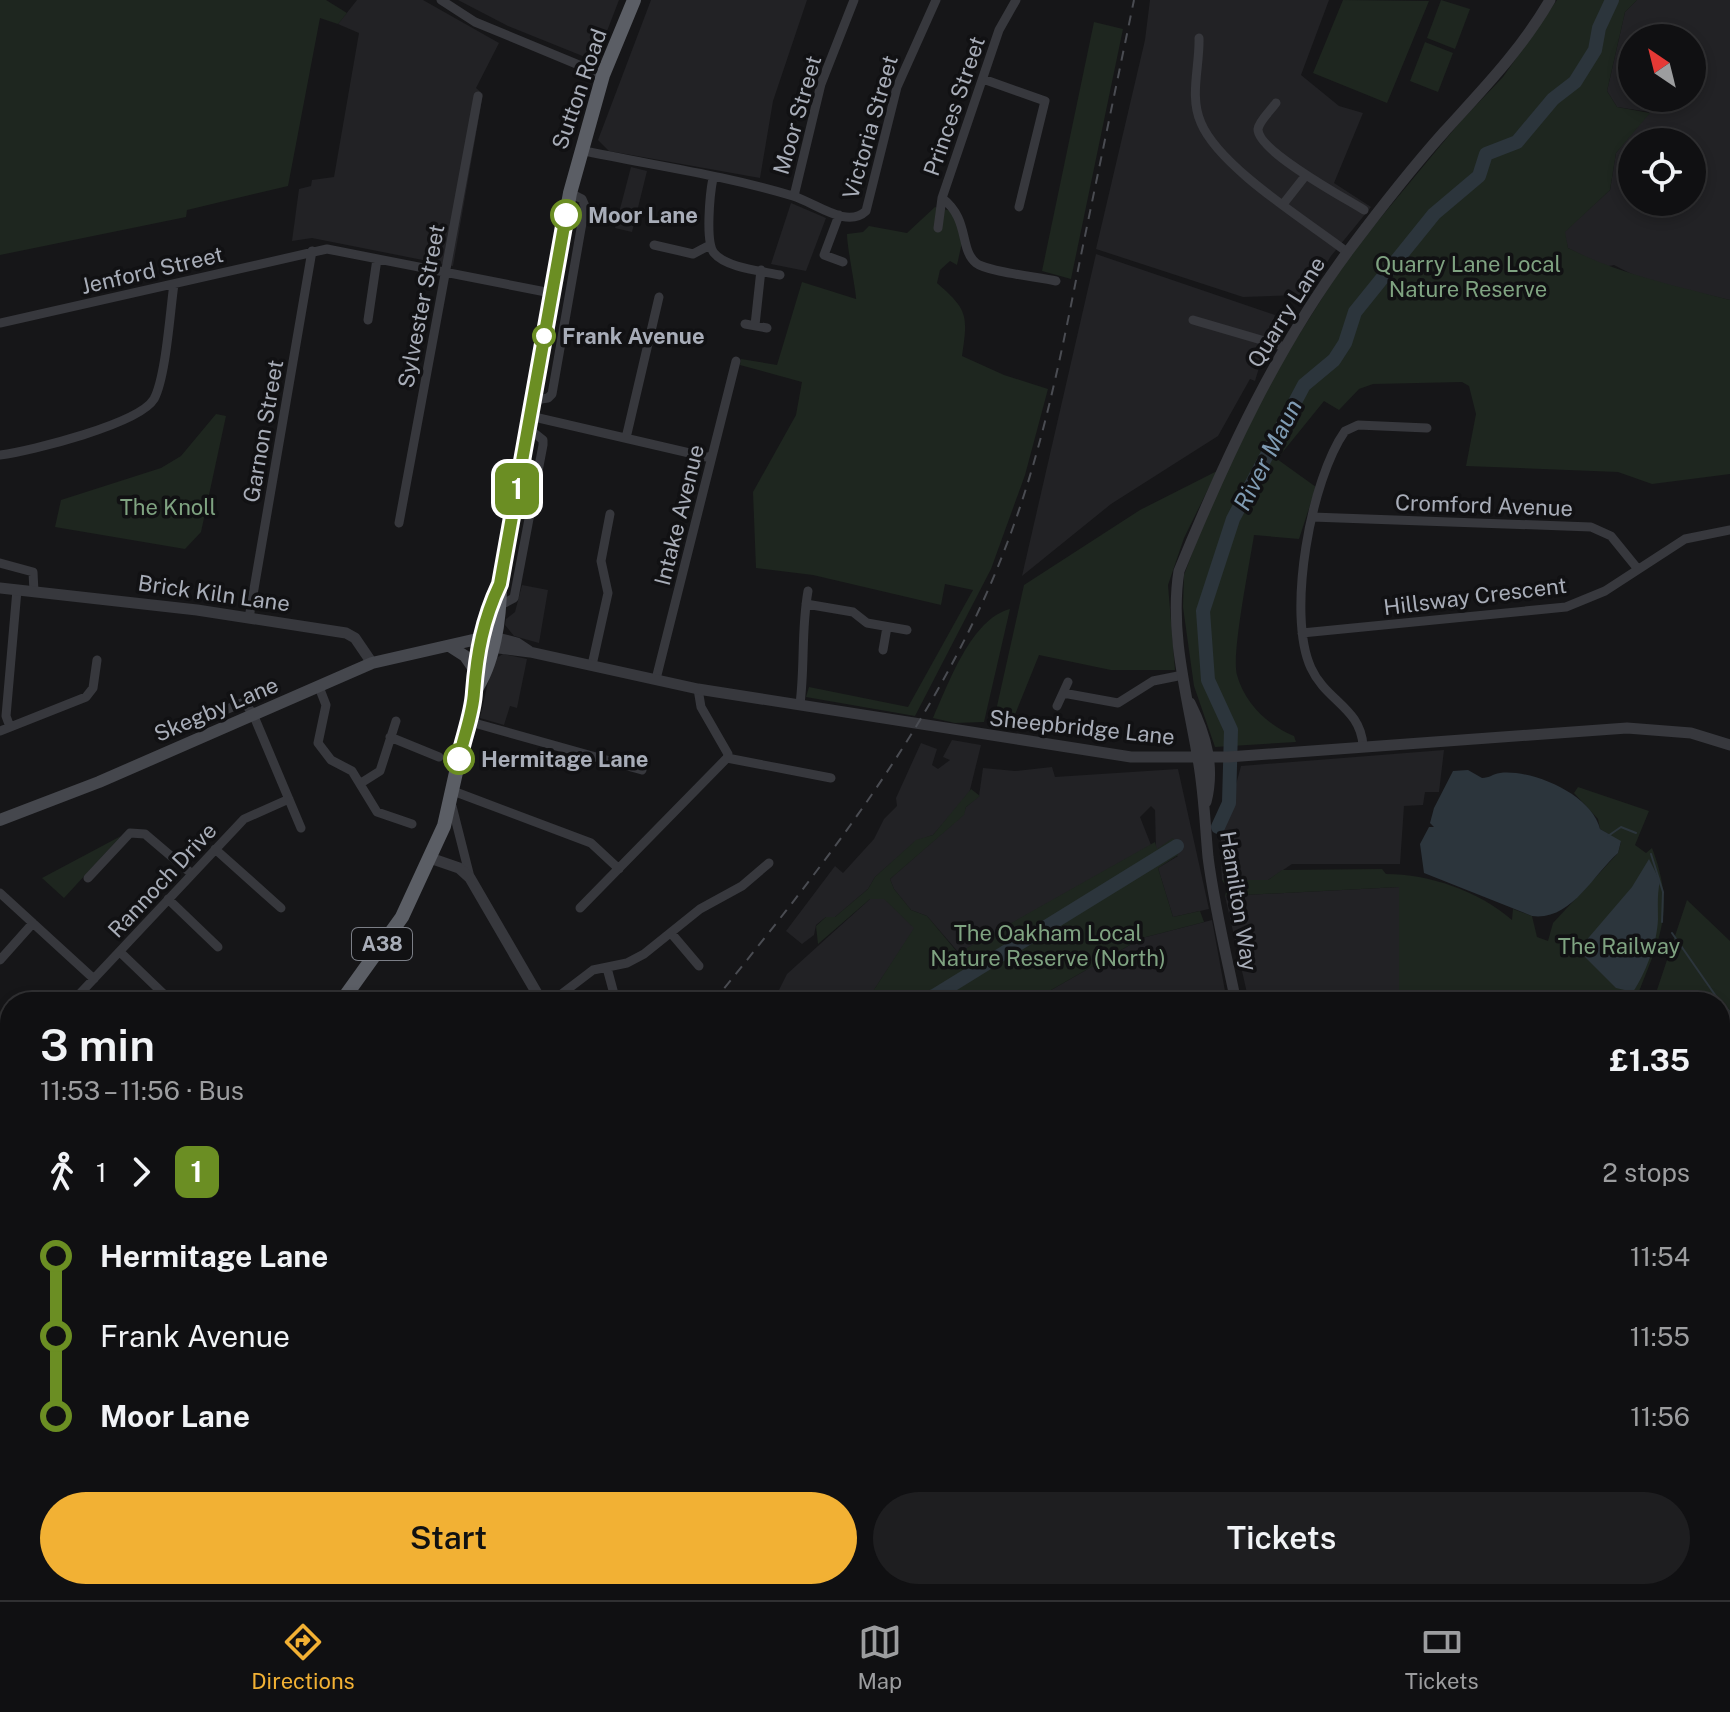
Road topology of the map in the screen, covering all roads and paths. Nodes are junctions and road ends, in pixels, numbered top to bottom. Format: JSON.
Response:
{"nodes":[{"id":1,"x":441,"y":0,"type":"edge"},
{"id":2,"x":634,"y":0,"type":"edge"},
{"id":3,"x":854,"y":0,"type":"edge"},
{"id":4,"x":936,"y":0,"type":"edge"},
{"id":5,"x":1016,"y":0,"type":"edge"},
{"id":6,"x":1550,"y":0,"type":"edge"},
{"id":7,"x":1199,"y":38,"type":"dead end"},
{"id":8,"x":603,"y":75,"type":"junction"},
{"id":9,"x":983,"y":79,"type":"junction"},
{"id":10,"x":478,"y":96,"type":"dead end"},
{"id":11,"x":1276,"y":103,"type":"dead end"},
{"id":12,"x":580,"y":150,"type":"junction"},
{"id":13,"x":1306,"y":175,"type":"junction"},
{"id":14,"x":713,"y":178,"type":"junction"},
{"id":15,"x":570,"y":193,"type":"junction"},
{"id":16,"x":794,"y":196,"type":"junction"},
{"id":17,"x":942,"y":198,"type":"junction"},
{"id":18,"x":1284,"y":203,"type":"junction"},
{"id":19,"x":1019,"y":207,"type":"dead end"},
{"id":20,"x":1364,"y":210,"type":"dead end"},
{"id":21,"x":839,"y":215,"type":"junction"},
{"id":22,"x":938,"y":228,"type":"dead end"},
{"id":23,"x":654,"y":245,"type":"dead end"},
{"id":24,"x":710,"y":245,"type":"junction"},
{"id":25,"x":312,"y":251,"type":"junction"},
{"id":26,"x":1347,"y":252,"type":"junction"},
{"id":27,"x":377,"y":259,"type":"junction"},
{"id":28,"x":843,"y":262,"type":"dead end"},
{"id":29,"x":761,"y":270,"type":"junction"},
{"id":30,"x":445,"y":271,"type":"junction"},
{"id":31,"x":780,"y":275,"type":"dead end"},
{"id":32,"x":1056,"y":281,"type":"dead end"},
{"id":33,"x":174,"y":284,"type":"junction"},
{"id":34,"x":551,"y":293,"type":"junction"},
{"id":35,"x":659,"y":297,"type":"dead end"},
{"id":36,"x":368,"y":320,"type":"dead end"},
{"id":37,"x":1193,"y":320,"type":"dead end"},
{"id":38,"x":0,"y":323,"type":"edge"},
{"id":39,"x":767,"y":328,"type":"dead end"},
{"id":40,"x":1285,"y":347,"type":"junction"},
{"id":41,"x":736,"y":361,"type":"dead end"},
{"id":42,"x":534,"y":400,"type":"junction"},
{"id":43,"x":529,"y":422,"type":"junction"},
{"id":44,"x":1427,"y":428,"type":"dead end"},
{"id":45,"x":626,"y":438,"type":"junction"},
{"id":46,"x":0,"y":455,"type":"edge"},
{"id":47,"x":711,"y":458,"type":"junction"},
{"id":48,"x":610,"y":514,"type":"dead end"},
{"id":49,"x":1312,"y":517,"type":"junction"},
{"id":50,"x":399,"y":523,"type":"dead end"},
{"id":51,"x":1730,"y":530,"type":"edge"},
{"id":52,"x":0,"y":563,"type":"edge"},
{"id":53,"x":1637,"y":568,"type":"junction"},
{"id":54,"x":0,"y":588,"type":"edge"},
{"id":55,"x":17,"y":590,"type":"junction"},
{"id":56,"x":808,"y":591,"type":"dead end"},
{"id":57,"x":34,"y":592,"type":"junction"},
{"id":58,"x":806,"y":604,"type":"junction"},
{"id":59,"x":495,"y":606,"type":"junction"},
{"id":60,"x":249,"y":618,"type":"junction"},
{"id":61,"x":887,"y":627,"type":"junction"},
{"id":62,"x":907,"y":630,"type":"dead end"},
{"id":63,"x":1302,"y":633,"type":"junction"},
{"id":64,"x":483,"y":642,"type":"junction"},
{"id":65,"x":451,"y":647,"type":"junction"},
{"id":66,"x":883,"y":650,"type":"dead end"},
{"id":67,"x":5,"y":652,"type":"edge"},
{"id":68,"x":97,"y":660,"type":"dead end"},
{"id":69,"x":372,"y":663,"type":"junction"},
{"id":70,"x":592,"y":665,"type":"junction"},
{"id":71,"x":474,"y":669,"type":"junction"},
{"id":72,"x":1183,"y":675,"type":"junction"},
{"id":73,"x":656,"y":679,"type":"junction"},
{"id":74,"x":1068,"y":682,"type":"dead end"},
{"id":75,"x":319,"y":687,"type":"junction"},
{"id":76,"x":698,"y":689,"type":"junction"},
{"id":77,"x":474,"y":692,"type":"junction"},
{"id":78,"x":1063,"y":693,"type":"junction"},
{"id":79,"x":800,"y":704,"type":"junction"},
{"id":80,"x":1057,"y":706,"type":"dead end"},
{"id":81,"x":253,"y":714,"type":"junction"},
{"id":82,"x":396,"y":721,"type":"dead end"},
{"id":83,"x":467,"y":721,"type":"junction"},
{"id":84,"x":5,"y":729,"type":"edge"},
{"id":85,"x":169,"y":734,"type":"dead end"},
{"id":86,"x":390,"y":737,"type":"junction"},
{"id":87,"x":1730,"y":745,"type":"edge"},
{"id":88,"x":1363,"y":746,"type":"junction"},
{"id":89,"x":439,"y":757,"type":"dead end"},
{"id":90,"x":727,"y":758,"type":"junction"},
{"id":91,"x":1203,"y":758,"type":"junction"},
{"id":92,"x":642,"y":770,"type":"dead end"},
{"id":93,"x":831,"y":778,"type":"dead end"},
{"id":94,"x":361,"y":783,"type":"junction"},
{"id":95,"x":452,"y":797,"type":"junction"},
{"id":96,"x":289,"y":799,"type":"junction"},
{"id":97,"x":0,"y":820,"type":"edge"},
{"id":98,"x":412,"y":824,"type":"dead end"},
{"id":99,"x":301,"y":828,"type":"dead end"},
{"id":100,"x":215,"y":849,"type":"junction"},
{"id":101,"x":430,"y":858,"type":"junction"},
{"id":102,"x":769,"y":863,"type":"dead end"},
{"id":103,"x":619,"y":869,"type":"junction"},
{"id":104,"x":192,"y":874,"type":"junction"},
{"id":105,"x":88,"y":878,"type":"dead end"},
{"id":106,"x":470,"y":878,"type":"junction"},
{"id":107,"x":0,"y":893,"type":"edge"},
{"id":108,"x":168,"y":899,"type":"junction"},
{"id":109,"x":281,"y":908,"type":"dead end"},
{"id":110,"x":580,"y":908,"type":"dead end"},
{"id":111,"x":33,"y":923,"type":"junction"},
{"id":112,"x":671,"y":933,"type":"junction"},
{"id":113,"x":218,"y":947,"type":"dead end"},
{"id":114,"x":120,"y":952,"type":"junction"},
{"id":115,"x":0,"y":960,"type":"edge"},
{"id":116,"x":699,"y":966,"type":"dead end"},
{"id":117,"x":607,"y":968,"type":"junction"},
{"id":118,"x":94,"y":979,"type":"junction"},
{"id":119,"x":82,"y":992,"type":"edge"},
{"id":120,"x":162,"y":992,"type":"edge"},
{"id":121,"x":348,"y":992,"type":"edge"},
{"id":122,"x":534,"y":992,"type":"edge"},
{"id":123,"x":563,"y":992,"type":"edge"},
{"id":124,"x":613,"y":992,"type":"edge"},
{"id":125,"x":1234,"y":992,"type":"edge"}],
"edges":[{"from":1,"to":8,"type":"street"},
{"from":2,"to":8,"type":"highway","name":"Sutton Road","number":"A38"},
{"from":3,"to":16,"type":"street","name":"Moor Street"},
{"from":4,"to":21,"type":"street","name":"Victoria Street"},
{"from":5,"to":9,"type":"street","name":"Princes Street"},
{"from":6,"to":26,"type":"street","name":"Quarry Lane"},
{"from":7,"to":18,"type":"street"},
{"from":8,"to":12,"type":"highway","name":"Sutton Road","number":"A38"},
{"from":9,"to":17,"type":"street","name":"Princes Street"},
{"from":9,"to":19,"type":"street"},
{"from":10,"to":30,"type":"street","name":"Sylvester Street"},
{"from":11,"to":13,"type":"street"},
{"from":12,"to":14,"type":"street"},
{"from":12,"to":15,"type":"highway","name":"Sutton Road","number":"A38"},
{"from":13,"to":18,"type":"street"},
{"from":13,"to":20,"type":"street"},
{"from":14,"to":16,"type":"street"},
{"from":14,"to":24,"type":"street"},
{"from":15,"to":34,"type":"highway","name":"Sutton Road","number":"A38"},
{"from":15,"to":42,"type":"street","name":"Sutton Road"},
{"from":16,"to":21,"type":"street"},
{"from":17,"to":22,"type":"street","name":"Princes Street"},
{"from":17,"to":32,"type":"street"},
{"from":18,"to":26,"type":"street"},
{"from":21,"to":28,"type":"street"},
{"from":23,"to":24,"type":"street"},
{"from":24,"to":29,"type":"street"},
{"from":25,"to":27,"type":"street","name":"Jenford Street"},
{"from":25,"to":33,"type":"street","name":"Jenford Street"},
{"from":25,"to":60,"type":"street","name":"Garnon Street"},
{"from":26,"to":40,"type":"street","name":"Quarry Lane"},
{"from":27,"to":30,"type":"street","name":"Jenford Street"},
{"from":27,"to":36,"type":"street"},
{"from":29,"to":31,"type":"street"},
{"from":29,"to":39,"type":"street"},
{"from":30,"to":34,"type":"street","name":"Jenford Street"},
{"from":30,"to":50,"type":"street","name":"Sylvester Street"},
{"from":33,"to":38,"type":"street","name":"Jenford Street"},
{"from":33,"to":46,"type":"street"},
{"from":34,"to":42,"type":"highway","name":"Sutton Road","number":"A38"},
{"from":35,"to":45,"type":"street"},
{"from":37,"to":40,"type":"street"},
{"from":40,"to":72,"type":"street","name":"Quarry Lane"},
{"from":41,"to":47,"type":"street","name":"Intake Avenue"},
{"from":42,"to":43,"type":"highway","name":"Sutton Road","number":"A38"},
{"from":43,"to":45,"type":"street"},
{"from":43,"to":59,"type":"highway","name":"Sutton Road","number":"A38"},
{"from":43,"to":59,"type":"street","name":"Sutton Road"},
{"from":44,"to":49,"type":"street"},
{"from":45,"to":47,"type":"street"},
{"from":47,"to":73,"type":"street","name":"Intake Avenue"},
{"from":48,"to":70,"type":"street"},
{"from":49,"to":53,"type":"street","name":"Cromford Avenue"},
{"from":49,"to":63,"type":"street"},
{"from":51,"to":53,"type":"street","name":"Hillsway Crescent"},
{"from":52,"to":57,"type":"street"},
{"from":53,"to":63,"type":"street","name":"Hillsway Crescent"},
{"from":54,"to":55,"type":"street","name":"Brick Kiln Lane"},
{"from":55,"to":57,"type":"street","name":"Brick Kiln Lane"},
{"from":55,"to":67,"type":"street"},
{"from":56,"to":58,"type":"street"},
{"from":57,"to":60,"type":"street","name":"Brick Kiln Lane"},
{"from":58,"to":61,"type":"street"},
{"from":58,"to":79,"type":"street"},
{"from":59,"to":64,"type":"highway","name":"Sutton Road","number":"A38"},
{"from":60,"to":69,"type":"street","name":"Brick Kiln Lane"},
{"from":61,"to":62,"type":"street"},
{"from":61,"to":66,"type":"street"},
{"from":63,"to":88,"type":"street"},
{"from":64,"to":65,"type":"main road","name":"Skegby Lane"},
{"from":64,"to":70,"type":"street","name":"Sheepbridge Lane"},
{"from":64,"to":71,"type":"highway","name":"Sutton Road","number":"A38"},
{"from":64,"to":77,"type":"highway","name":"Sutton Road","number":"A38"},
{"from":65,"to":69,"type":"main road","name":"Skegby Lane"},
{"from":65,"to":71,"type":"main road"},
{"from":67,"to":84,"type":"street"},
{"from":68,"to":84,"type":"street"},
{"from":69,"to":75,"type":"main road","name":"Skegby Lane"},
{"from":70,"to":73,"type":"street","name":"Sheepbridge Lane"},
{"from":71,"to":77,"type":"highway","name":"Sutton Road","number":"A38"},
{"from":72,"to":78,"type":"street"},
{"from":72,"to":91,"type":"street","name":"Quarry Lane"},
{"from":73,"to":76,"type":"street","name":"Sheepbridge Lane"},
{"from":74,"to":78,"type":"street"},
{"from":75,"to":81,"type":"main road","name":"Skegby Lane"},
{"from":75,"to":94,"type":"street"},
{"from":76,"to":79,"type":"street","name":"Sheepbridge Lane"},
{"from":76,"to":90,"type":"street"},
{"from":77,"to":83,"type":"highway","name":"Sutton Road","number":"A38"},
{"from":78,"to":80,"type":"street"},
{"from":79,"to":91,"type":"street","name":"Sheepbridge Lane"},
{"from":81,"to":85,"type":"street"},
{"from":81,"to":96,"type":"street"},
{"from":81,"to":97,"type":"main road","name":"Skegby Lane"},
{"from":82,"to":86,"type":"street"},
{"from":83,"to":92,"type":"street"},
{"from":83,"to":95,"type":"highway","name":"Sutton Road","number":"A38"},
{"from":86,"to":89,"type":"street"},
{"from":86,"to":94,"type":"street"},
{"from":87,"to":88,"type":"street","name":"Sheepbridge Lane"},
{"from":88,"to":91,"type":"street","name":"Sheepbridge Lane"},
{"from":90,"to":93,"type":"street"},
{"from":90,"to":103,"type":"street"},
{"from":91,"to":125,"type":"street","name":"Hamilton Way"},
{"from":94,"to":98,"type":"street"},
{"from":95,"to":101,"type":"highway","name":"Sutton Road","number":"A38"},
{"from":95,"to":103,"type":"street"},
{"from":95,"to":106,"type":"street"},
{"from":96,"to":99,"type":"street"},
{"from":96,"to":100,"type":"street","name":"Rannoch Drive"},
{"from":100,"to":104,"type":"street","name":"Rannoch Drive"},
{"from":100,"to":109,"type":"street"},
{"from":101,"to":106,"type":"street"},
{"from":101,"to":121,"type":"highway","name":"Sutton Road","number":"A38"},
{"from":102,"to":112,"type":"street"},
{"from":103,"to":110,"type":"street"},
{"from":104,"to":105,"type":"street"},
{"from":104,"to":108,"type":"street","name":"Rannoch Drive"},
{"from":106,"to":122,"type":"street"},
{"from":107,"to":111,"type":"street"},
{"from":108,"to":113,"type":"street"},
{"from":108,"to":114,"type":"street","name":"Rannoch Drive"},
{"from":111,"to":115,"type":"street"},
{"from":111,"to":118,"type":"street"},
{"from":112,"to":116,"type":"street"},
{"from":112,"to":117,"type":"street"},
{"from":114,"to":118,"type":"street","name":"Rannoch Drive"},
{"from":114,"to":120,"type":"street"},
{"from":117,"to":123,"type":"street"},
{"from":117,"to":124,"type":"street"},
{"from":118,"to":119,"type":"street","name":"Rannoch Drive"}]}
